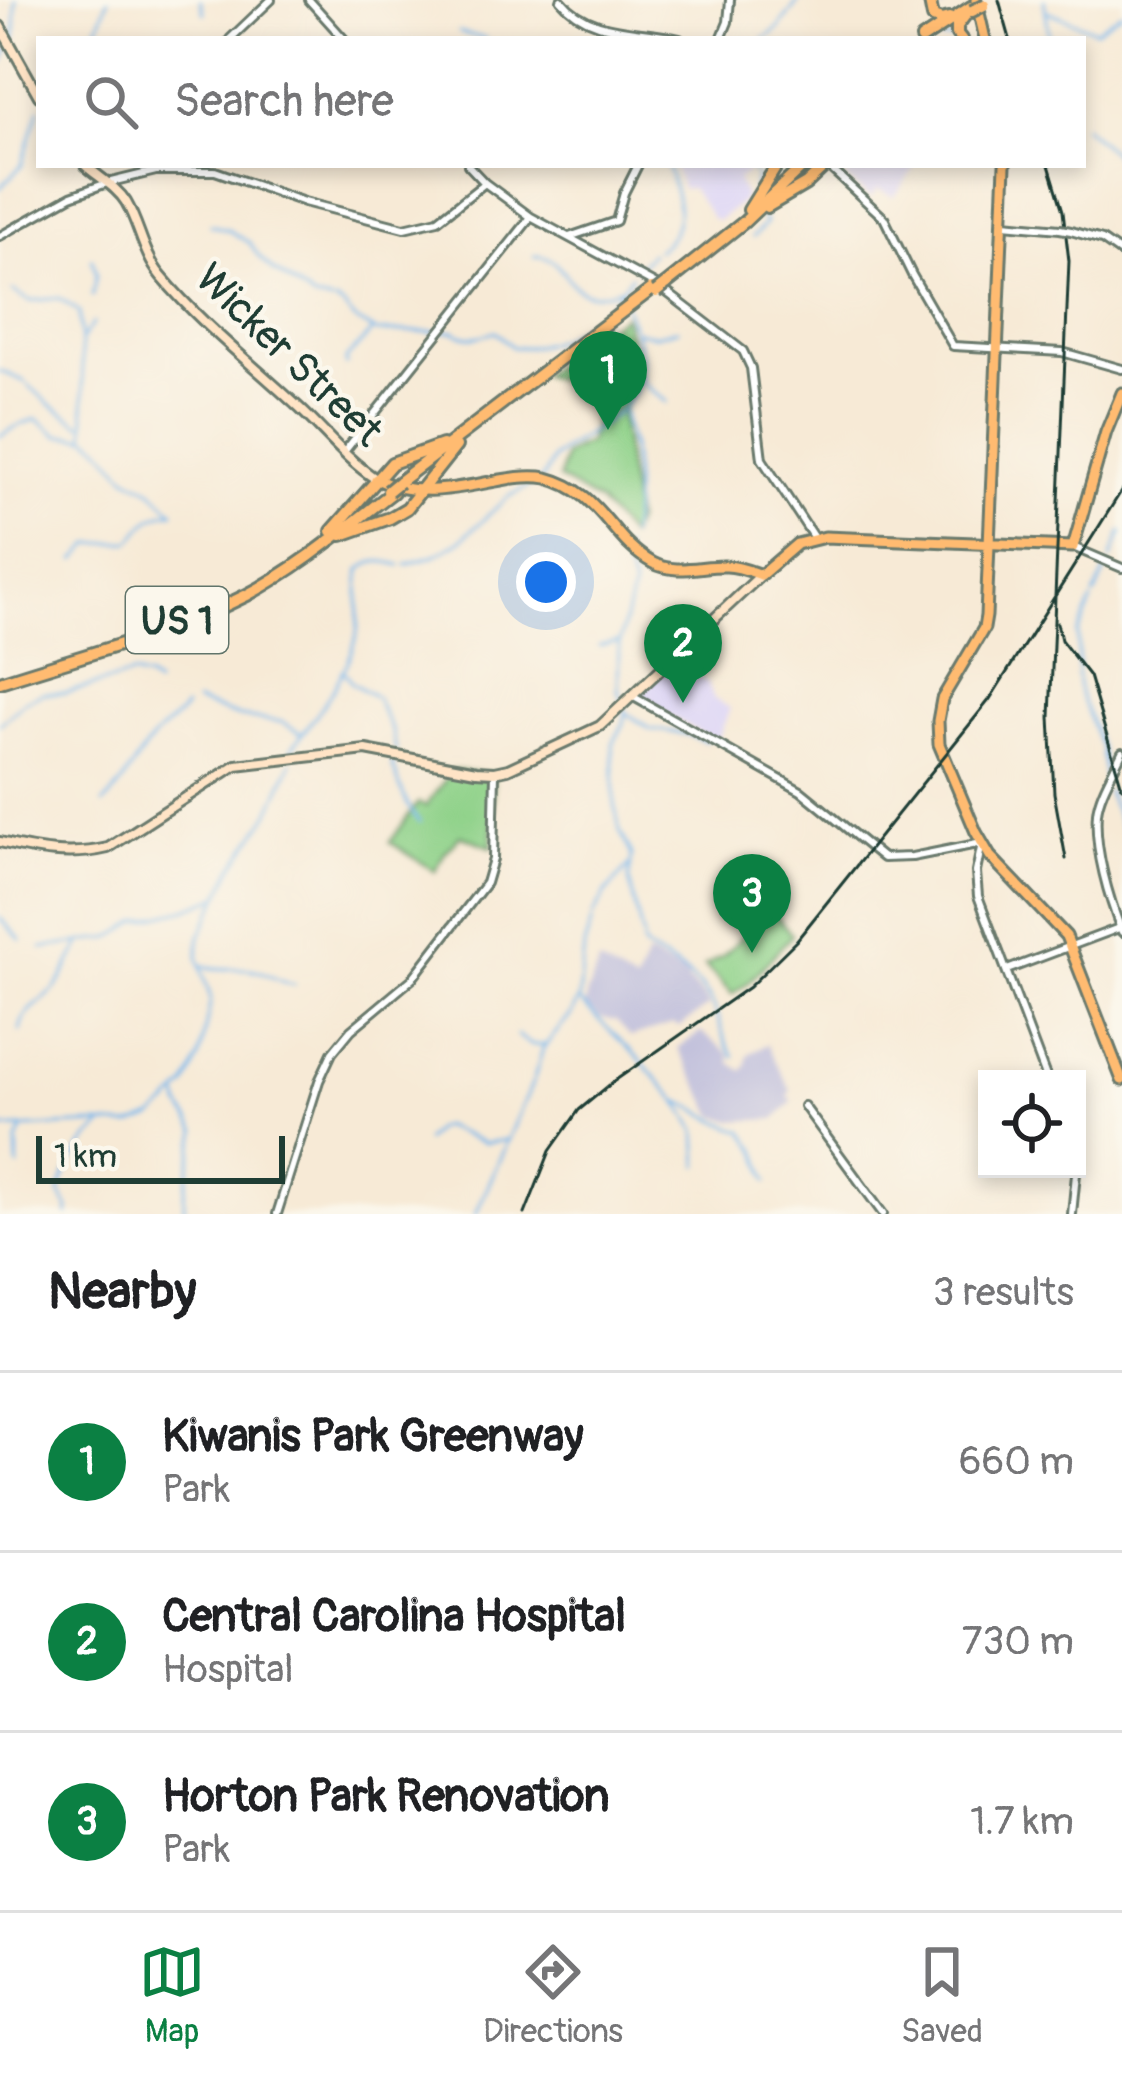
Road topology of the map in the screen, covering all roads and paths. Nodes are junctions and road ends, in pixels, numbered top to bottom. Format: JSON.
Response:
{"nodes":[{"id":1,"x":271,"y":0,"type":"edge"},
{"id":2,"x":308,"y":0,"type":"edge"},
{"id":3,"x":561,"y":0,"type":"edge"},
{"id":4,"x":730,"y":0,"type":"edge"},
{"id":5,"x":930,"y":1,"type":"edge"},
{"id":6,"x":977,"y":6,"type":"edge"},
{"id":7,"x":0,"y":26,"type":"edge"},
{"id":8,"x":233,"y":36,"type":"edge"},
{"id":9,"x":341,"y":36,"type":"edge"},
{"id":10,"x":661,"y":36,"type":"edge"},
{"id":11,"x":722,"y":36,"type":"edge"},
{"id":12,"x":924,"y":36,"type":"edge"},
{"id":13,"x":928,"y":36,"type":"edge"},
{"id":14,"x":959,"y":36,"type":"edge"},
{"id":15,"x":984,"y":36,"type":"edge"},
{"id":16,"x":36,"y":91,"type":"edge"},
{"id":17,"x":89,"y":168,"type":"edge"},
{"id":18,"x":471,"y":168,"type":"edge"},
{"id":19,"x":636,"y":168,"type":"edge"},
{"id":20,"x":775,"y":168,"type":"edge"},
{"id":21,"x":798,"y":168,"type":"edge"},
{"id":22,"x":798,"y":168,"type":"edge"},
{"id":23,"x":823,"y":168,"type":"edge"},
{"id":24,"x":829,"y":168,"type":"edge"},
{"id":25,"x":1005,"y":168,"type":"edge"},
{"id":26,"x":142,"y":169,"type":"edge"},
{"id":27,"x":107,"y":183,"type":"junction"},
{"id":28,"x":485,"y":183,"type":"junction"},
{"id":29,"x":531,"y":217,"type":"junction"},
{"id":30,"x":744,"y":217,"type":"junction"},
{"id":31,"x":1002,"y":224,"type":"junction"},
{"id":32,"x":0,"y":236,"type":"edge"},
{"id":33,"x":568,"y":237,"type":"junction"},
{"id":34,"x":726,"y":238,"type":"junction"},
{"id":35,"x":1122,"y":254,"type":"edge"},
{"id":36,"x":659,"y":287,"type":"junction"},
{"id":37,"x":997,"y":349,"type":"junction"},
{"id":38,"x":1122,"y":369,"type":"edge"},
{"id":39,"x":1122,"y":394,"type":"edge"},
{"id":40,"x":469,"y":431,"type":"junction"},
{"id":41,"x":344,"y":452,"type":"junction"},
{"id":42,"x":376,"y":479,"type":"junction"},
{"id":43,"x":396,"y":487,"type":"junction"},
{"id":44,"x":420,"y":492,"type":"junction"},
{"id":45,"x":814,"y":538,"type":"junction"},
{"id":46,"x":320,"y":542,"type":"junction"},
{"id":47,"x":990,"y":543,"type":"junction"},
{"id":48,"x":1073,"y":547,"type":"junction"},
{"id":49,"x":309,"y":556,"type":"junction"},
{"id":50,"x":1122,"y":568,"type":"edge"},
{"id":51,"x":767,"y":573,"type":"junction"},
{"id":52,"x":0,"y":680,"type":"edge"},
{"id":53,"x":632,"y":696,"type":"junction"},
{"id":54,"x":1122,"y":752,"type":"edge"},
{"id":55,"x":495,"y":772,"type":"junction"},
{"id":56,"x":0,"y":842,"type":"edge"},
{"id":57,"x":982,"y":843,"type":"junction"},
{"id":58,"x":1121,"y":929,"type":"edge"},
{"id":59,"x":1071,"y":946,"type":"junction"},
{"id":60,"x":1006,"y":970,"type":"junction"},
{"id":61,"x":1044,"y":1070,"type":"edge"},
{"id":62,"x":1122,"y":1080,"type":"edge"},
{"id":63,"x":804,"y":1106,"type":"dead end"},
{"id":64,"x":1076,"y":1178,"type":"edge"},
{"id":65,"x":277,"y":1214,"type":"edge"},
{"id":66,"x":883,"y":1214,"type":"edge"},
{"id":67,"x":1072,"y":1214,"type":"edge"}],
"edges":[{"from":1,"to":8,"type":"street"},
{"from":2,"to":9,"type":"street"},
{"from":3,"to":10,"type":"street"},
{"from":4,"to":11,"type":"street"},
{"from":5,"to":6,"type":"highway"},
{"from":5,"to":12,"type":"highway"},
{"from":6,"to":13,"type":"highway"},
{"from":6,"to":14,"type":"highway"},
{"from":6,"to":15,"type":"main road"},
{"from":7,"to":16,"type":"main road"},
{"from":17,"to":27,"type":"main road","name":"Wicker Street"},
{"from":18,"to":28,"type":"street"},
{"from":19,"to":33,"type":"street"},
{"from":20,"to":30,"type":"highway"},
{"from":21,"to":30,"type":"highway","number":"US 1"},
{"from":22,"to":34,"type":"highway","number":"US 1"},
{"from":23,"to":34,"type":"highway"},
{"from":24,"to":37,"type":"street"},
{"from":25,"to":31,"type":"main road"},
{"from":26,"to":27,"type":"street"},
{"from":26,"to":28,"type":"street"},
{"from":27,"to":32,"type":"street"},
{"from":27,"to":41,"type":"main road","name":"Wicker Street"},
{"from":28,"to":29,"type":"street"},
{"from":29,"to":33,"type":"street"},
{"from":29,"to":41,"type":"street"},
{"from":30,"to":36,"type":"highway","number":"US 1"},
{"from":31,"to":35,"type":"street","bridge":true},
{"from":31,"to":37,"type":"main road"},
{"from":33,"to":45,"type":"street"},
{"from":34,"to":36,"type":"highway","number":"US 1"},
{"from":36,"to":40,"type":"highway","number":"US 1"},
{"from":37,"to":38,"type":"street"},
{"from":37,"to":47,"type":"main road"},
{"from":39,"to":48,"type":"main road"},
{"from":40,"to":42,"type":"highway"},
{"from":40,"to":43,"type":"highway","number":"US 1"},
{"from":40,"to":44,"type":"highway"},
{"from":41,"to":42,"type":"main road","name":"Wicker Street"},
{"from":42,"to":44,"type":"main road","name":"Wicker Street"},
{"from":42,"to":46,"type":"highway"},
{"from":43,"to":46,"type":"highway","number":"US 1"},
{"from":43,"to":49,"type":"highway","number":"US 1"},
{"from":44,"to":49,"type":"highway"},
{"from":44,"to":51,"type":"main road","name":"Wicker Street"},
{"from":45,"to":47,"type":"main road"},
{"from":45,"to":51,"type":"main road"},
{"from":46,"to":52,"type":"highway","number":"US 1"},
{"from":47,"to":48,"type":"main road"},
{"from":47,"to":57,"type":"main road"},
{"from":48,"to":50,"type":"street"},
{"from":49,"to":52,"type":"highway","number":"US 1"},
{"from":51,"to":53,"type":"main road"},
{"from":53,"to":55,"type":"main road"},
{"from":53,"to":57,"type":"street"},
{"from":54,"to":58,"type":"street"},
{"from":55,"to":56,"type":"main road"},
{"from":55,"to":65,"type":"street"},
{"from":57,"to":59,"type":"main road"},
{"from":57,"to":60,"type":"street"},
{"from":58,"to":59,"type":"street"},
{"from":59,"to":60,"type":"street"},
{"from":59,"to":62,"type":"main road"},
{"from":60,"to":61,"type":"street"},
{"from":63,"to":66,"type":"street"},
{"from":64,"to":67,"type":"street"}]}
